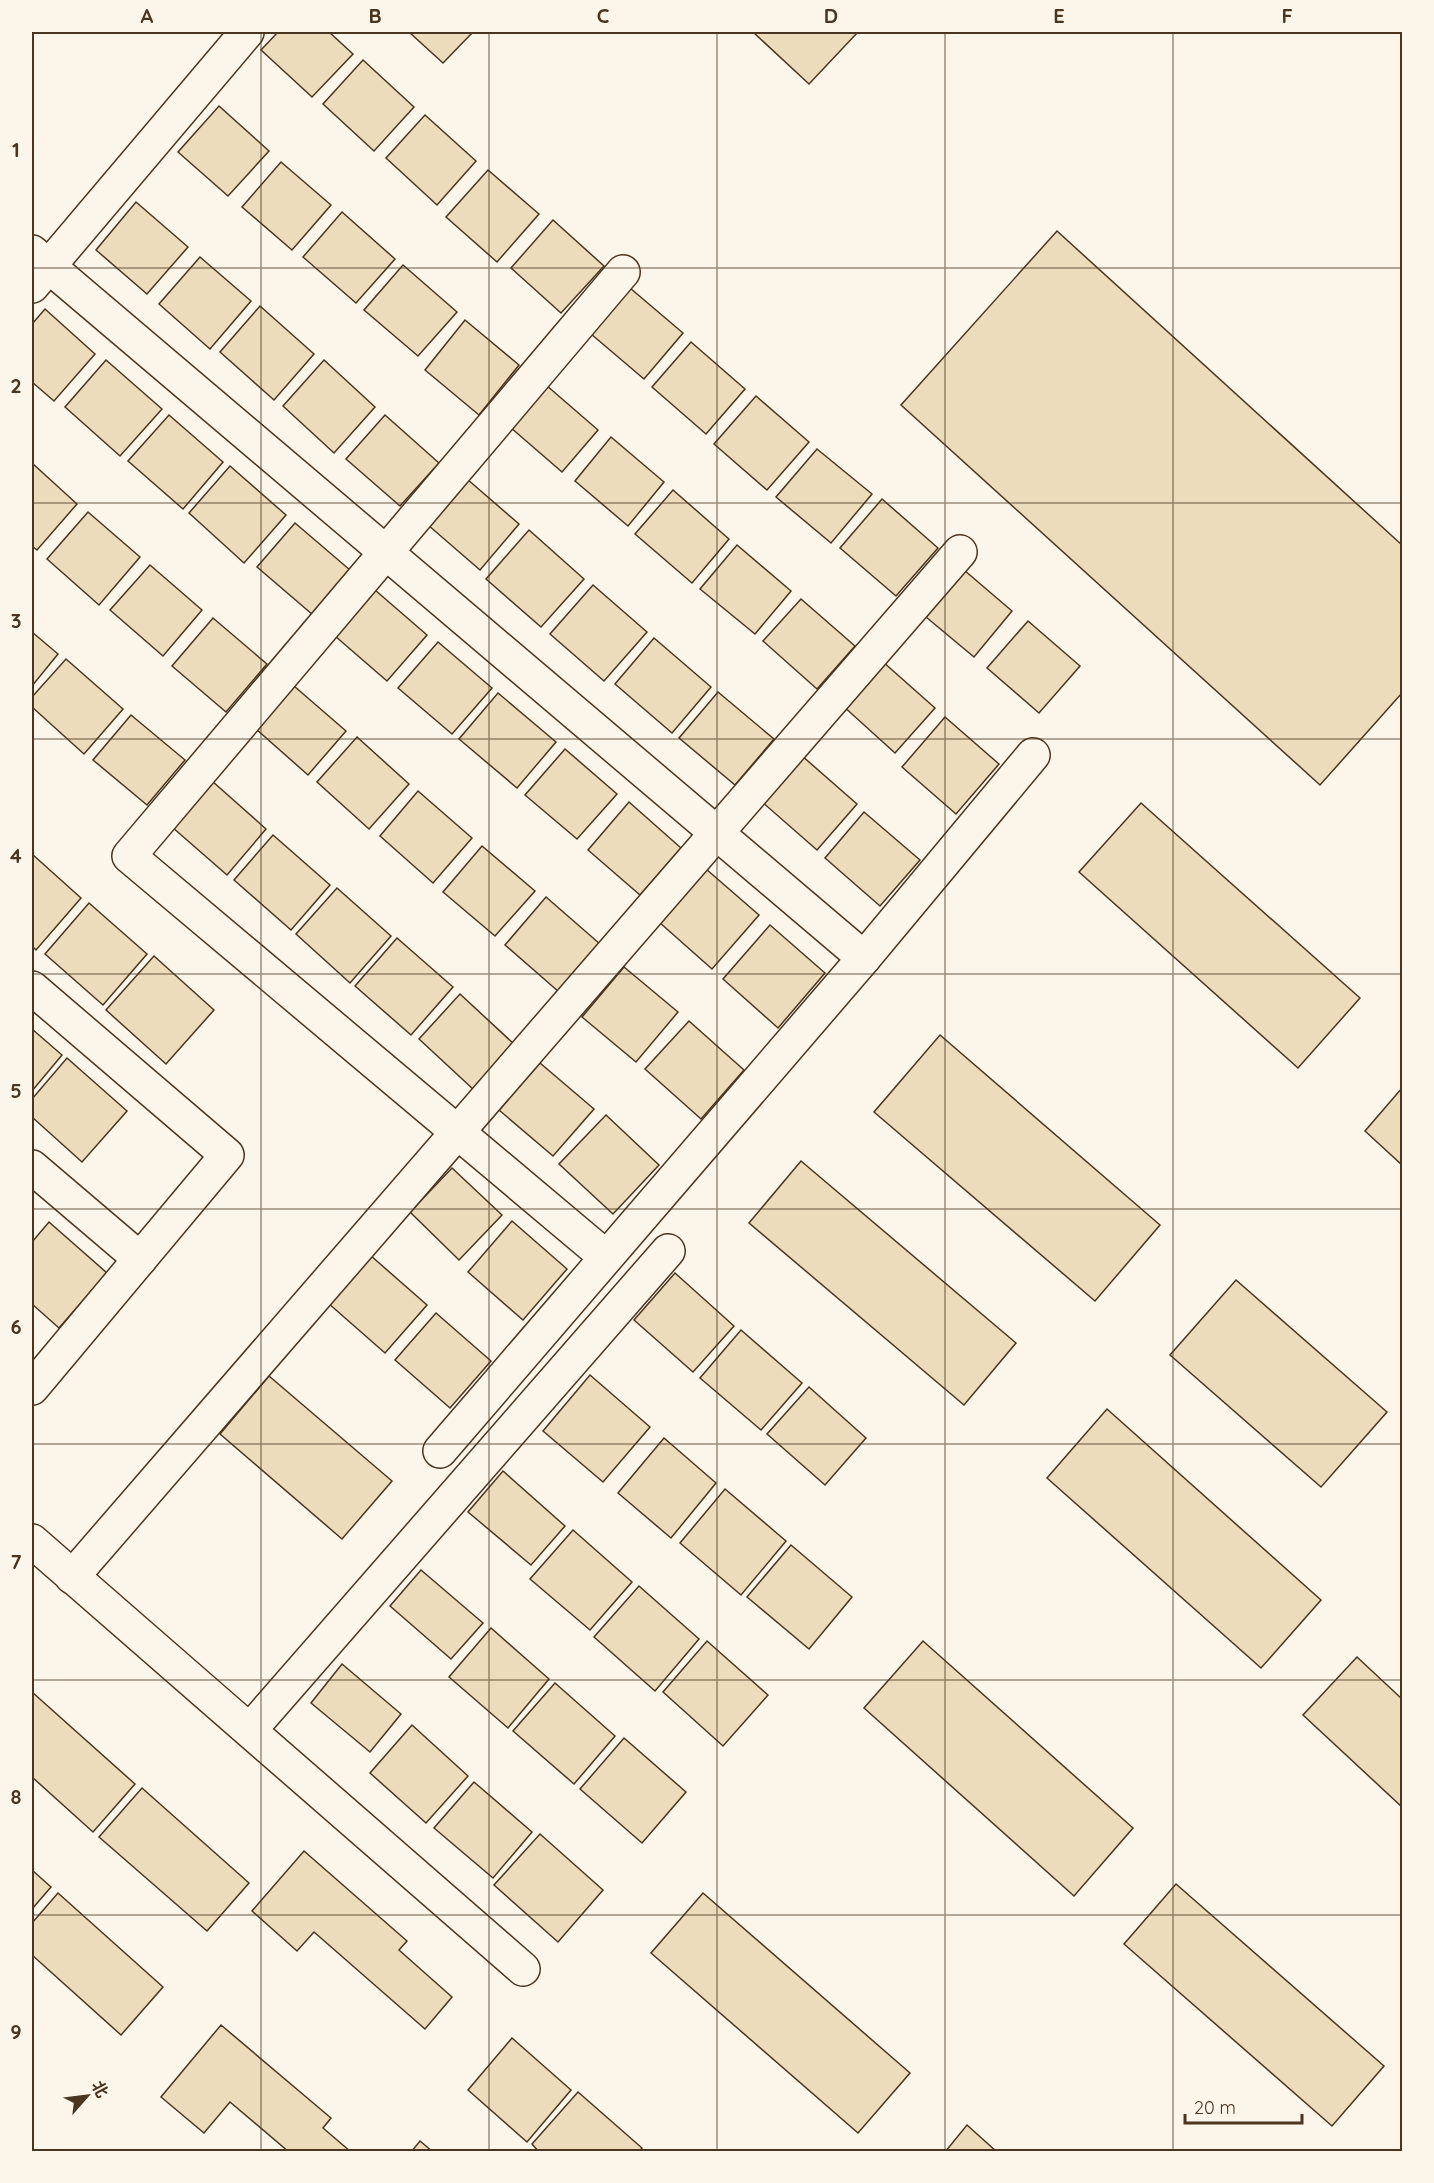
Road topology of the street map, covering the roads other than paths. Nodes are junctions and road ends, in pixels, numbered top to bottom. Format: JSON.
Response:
{"nodes":[{"id":1,"x":247,"y":32,"type":"edge"},
{"id":2,"x":37,"y":268,"type":"edge"},
{"id":3,"x":623,"y":272,"type":"dead end"},
{"id":4,"x":386,"y":552,"type":"junction"},
{"id":5,"x":960,"y":552,"type":"dead end"},
{"id":6,"x":1033,"y":755,"type":"dead end"},
{"id":7,"x":718,"y":833,"type":"junction"},
{"id":8,"x":864,"y":958,"type":"junction"},
{"id":9,"x":32,"y":988,"type":"edge"},
{"id":10,"x":459,"y":1133,"type":"junction"},
{"id":11,"x":32,"y":1167,"type":"edge"},
{"id":12,"x":668,"y":1251,"type":"dead end"},
{"id":13,"x":606,"y":1257,"type":"junction"},
{"id":14,"x":140,"y":1259,"type":"junction"},
{"id":15,"x":42,"y":1354,"type":"edge"},
{"id":16,"x":32,"y":1388,"type":"edge"},
{"id":17,"x":440,"y":1451,"type":"dead end"},
{"id":18,"x":32,"y":1541,"type":"edge"},
{"id":19,"x":72,"y":1577,"type":"junction"},
{"id":20,"x":250,"y":1730,"type":"junction"},
{"id":21,"x":523,"y":1969,"type":"dead end"}],
"edges":[{"from":1,"to":2,"type":"street"},
{"from":2,"to":4,"type":"street"},
{"from":3,"to":4,"type":"street"},
{"from":4,"to":7,"type":"street"},
{"from":4,"to":10,"type":"street"},
{"from":5,"to":7,"type":"street"},
{"from":6,"to":8,"type":"street"},
{"from":7,"to":8,"type":"street"},
{"from":7,"to":10,"type":"street"},
{"from":8,"to":13,"type":"street"},
{"from":9,"to":14,"type":"street"},
{"from":10,"to":13,"type":"street"},
{"from":10,"to":19,"type":"street"},
{"from":11,"to":14,"type":"street"},
{"from":12,"to":20,"type":"street"},
{"from":13,"to":17,"type":"street"},
{"from":14,"to":15,"type":"street"},
{"from":15,"to":16,"type":"street"},
{"from":18,"to":19,"type":"street"},
{"from":19,"to":20,"type":"street"},
{"from":20,"to":21,"type":"street"}]}
